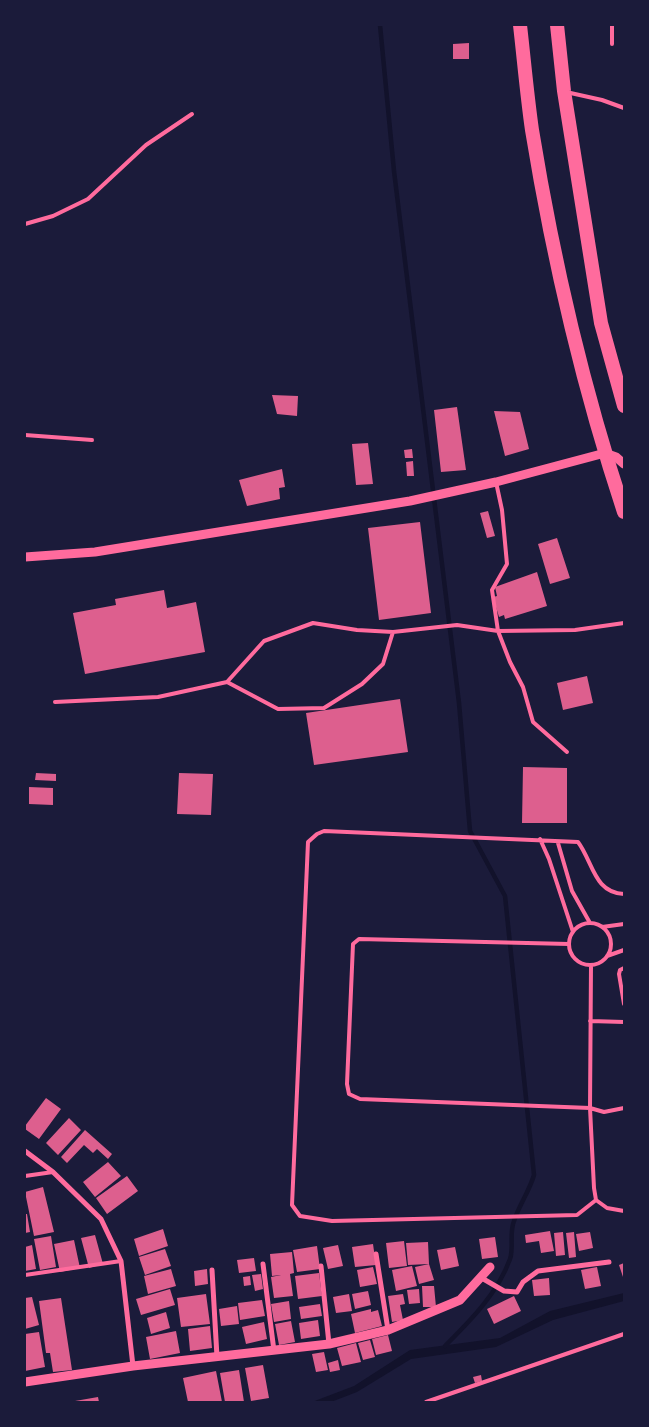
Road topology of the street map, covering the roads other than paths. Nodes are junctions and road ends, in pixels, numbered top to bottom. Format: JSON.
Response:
{"nodes":[{"id":1,"x":520,"y":25,"type":"edge"},
{"id":2,"x":557,"y":25,"type":"edge"},
{"id":3,"x":612,"y":25,"type":"edge"},
{"id":4,"x":612,"y":44,"type":"dead end"},
{"id":5,"x":564,"y":91,"type":"junction"},
{"id":6,"x":624,"y":108,"type":"edge"},
{"id":7,"x":192,"y":114,"type":"dead end"},
{"id":8,"x":25,"y":224,"type":"edge"},
{"id":9,"x":624,"y":406,"type":"edge"},
{"id":10,"x":25,"y":435,"type":"edge"},
{"id":11,"x":92,"y":440,"type":"dead end"},
{"id":12,"x":605,"y":453,"type":"junction"},
{"id":13,"x":624,"y":464,"type":"edge"},
{"id":14,"x":496,"y":482,"type":"junction"},
{"id":15,"x":624,"y":512,"type":"edge"},
{"id":16,"x":25,"y":557,"type":"edge"},
{"id":17,"x":624,"y":623,"type":"edge"},
{"id":18,"x":498,"y":631,"type":"junction"},
{"id":19,"x":393,"y":632,"type":"junction"},
{"id":20,"x":228,"y":682,"type":"junction"},
{"id":21,"x":55,"y":702,"type":"dead end"},
{"id":22,"x":567,"y":752,"type":"dead end"},
{"id":23,"x":540,"y":839,"type":"junction"},
{"id":24,"x":558,"y":843,"type":"junction"},
{"id":25,"x":624,"y":894,"type":"edge"},
{"id":26,"x":590,"y":923,"type":"junction"},
{"id":27,"x":624,"y":924,"type":"edge"},
{"id":28,"x":602,"y":927,"type":"junction"},
{"id":29,"x":573,"y":932,"type":"junction"},
{"id":30,"x":569,"y":944,"type":"junction"},
{"id":31,"x":624,"y":950,"type":"edge"},
{"id":32,"x":607,"y":956,"type":"junction"},
{"id":33,"x":591,"y":965,"type":"junction"},
{"id":34,"x":624,"y":968,"type":"edge"},
{"id":35,"x":624,"y":1004,"type":"edge"},
{"id":36,"x":590,"y":1020,"type":"junction"},
{"id":37,"x":624,"y":1022,"type":"edge"},
{"id":38,"x":590,"y":1108,"type":"junction"},
{"id":39,"x":624,"y":1108,"type":"edge"},
{"id":40,"x":25,"y":1151,"type":"edge"},
{"id":41,"x":53,"y":1172,"type":"junction"},
{"id":42,"x":25,"y":1176,"type":"edge"},
{"id":43,"x":596,"y":1200,"type":"junction"},
{"id":44,"x":624,"y":1211,"type":"edge"},
{"id":45,"x":376,"y":1254,"type":"dead end"},
{"id":46,"x":121,"y":1261,"type":"junction"},
{"id":47,"x":609,"y":1262,"type":"dead end"},
{"id":48,"x":263,"y":1264,"type":"dead end"},
{"id":49,"x":321,"y":1266,"type":"dead end"},
{"id":50,"x":490,"y":1267,"type":"dead end"},
{"id":51,"x":212,"y":1270,"type":"dead end"},
{"id":52,"x":25,"y":1275,"type":"edge"},
{"id":53,"x":480,"y":1277,"type":"junction"},
{"id":54,"x":388,"y":1330,"type":"junction"},
{"id":55,"x":624,"y":1334,"type":"edge"},
{"id":56,"x":329,"y":1344,"type":"junction"},
{"id":57,"x":274,"y":1351,"type":"junction"},
{"id":58,"x":217,"y":1357,"type":"junction"},
{"id":59,"x":133,"y":1366,"type":"junction"},
{"id":60,"x":25,"y":1382,"type":"edge"},
{"id":61,"x":426,"y":1402,"type":"edge"}],
"edges":[{"from":1,"to":12,"type":"highway"},
{"from":2,"to":5,"type":"highway"},
{"from":3,"to":4,"type":"lane"},
{"from":5,"to":6,"type":"lane"},
{"from":5,"to":9,"type":"highway"},
{"from":7,"to":8,"type":"lane"},
{"from":10,"to":11,"type":"lane"},
{"from":12,"to":13,"type":"street"},
{"from":12,"to":14,"type":"street"},
{"from":12,"to":15,"type":"highway"},
{"from":14,"to":16,"type":"street"},
{"from":14,"to":18,"type":"lane"},
{"from":17,"to":18,"type":"lane"},
{"from":18,"to":19,"type":"lane"},
{"from":18,"to":22,"type":"lane"},
{"from":19,"to":20,"type":"lane"},
{"from":19,"to":20,"type":"lane"},
{"from":20,"to":21,"type":"lane"},
{"from":23,"to":24,"type":"lane"},
{"from":23,"to":29,"type":"lane"},
{"from":23,"to":43,"type":"lane"},
{"from":24,"to":25,"type":"lane"},
{"from":24,"to":26,"type":"lane"},
{"from":26,"to":28,"type":"lane"},
{"from":26,"to":29,"type":"lane"},
{"from":27,"to":28,"type":"lane"},
{"from":28,"to":32,"type":"lane"},
{"from":29,"to":30,"type":"lane"},
{"from":30,"to":33,"type":"lane"},
{"from":30,"to":38,"type":"lane"},
{"from":31,"to":32,"type":"lane"},
{"from":32,"to":33,"type":"lane"},
{"from":33,"to":36,"type":"lane"},
{"from":34,"to":35,"type":"lane"},
{"from":36,"to":37,"type":"lane"},
{"from":36,"to":38,"type":"lane"},
{"from":38,"to":39,"type":"lane"},
{"from":38,"to":43,"type":"lane"},
{"from":40,"to":41,"type":"street"},
{"from":41,"to":42,"type":"lane"},
{"from":41,"to":46,"type":"street"},
{"from":43,"to":44,"type":"lane"},
{"from":45,"to":54,"type":"street"},
{"from":46,"to":52,"type":"lane"},
{"from":46,"to":59,"type":"street"},
{"from":47,"to":53,"type":"street"},
{"from":48,"to":57,"type":"street"},
{"from":49,"to":56,"type":"street"},
{"from":50,"to":53,"type":"street"},
{"from":51,"to":58,"type":"street"},
{"from":53,"to":54,"type":"street"},
{"from":54,"to":56,"type":"street"},
{"from":55,"to":61,"type":"lane"},
{"from":56,"to":57,"type":"street"},
{"from":57,"to":58,"type":"street"},
{"from":58,"to":59,"type":"street"},
{"from":59,"to":60,"type":"street"}]}
